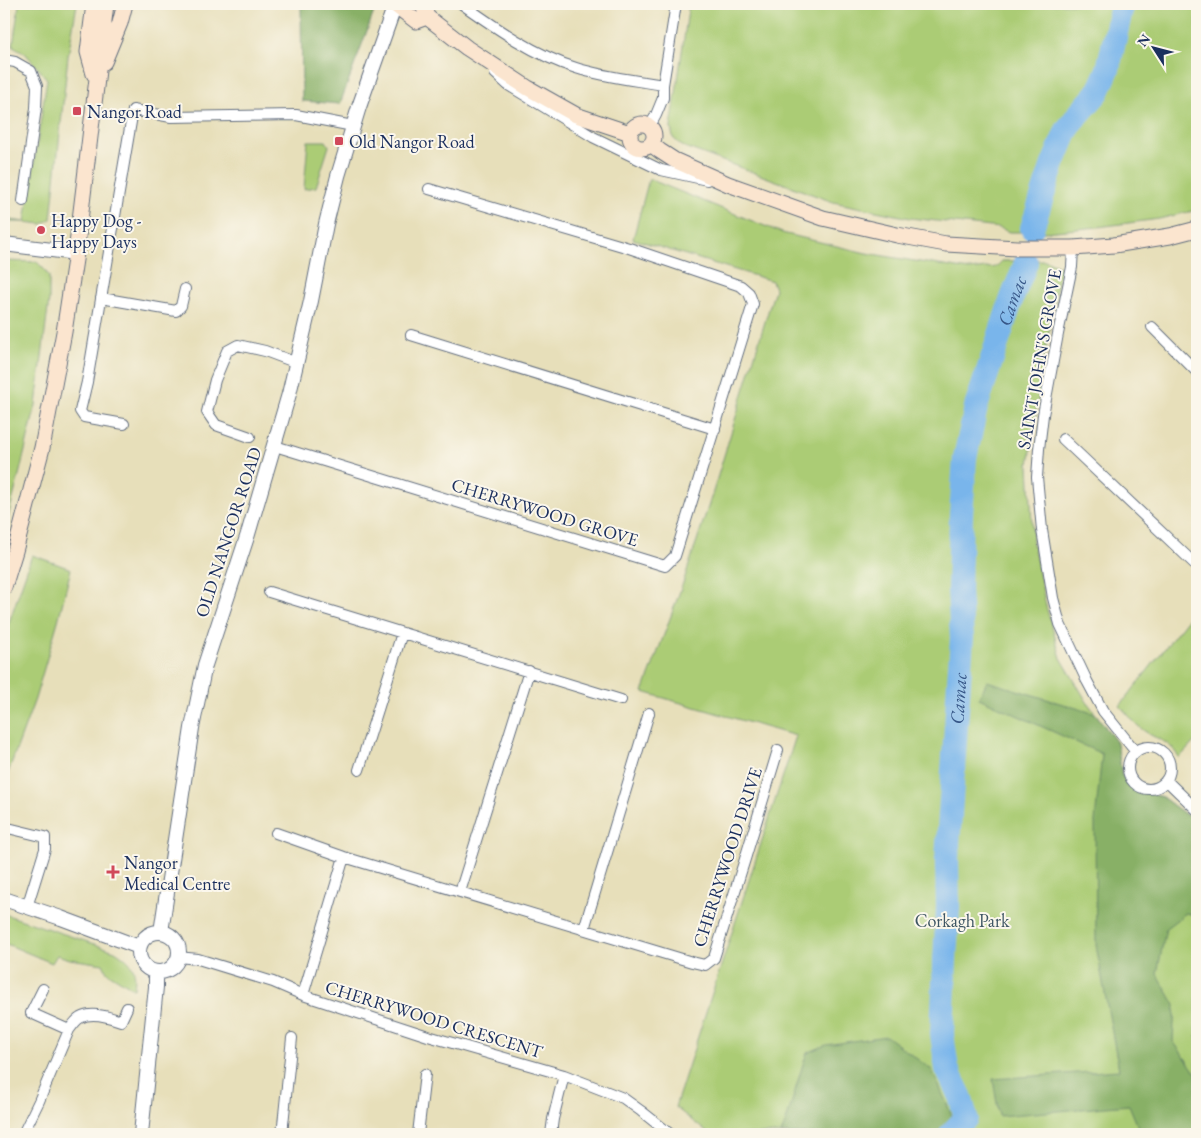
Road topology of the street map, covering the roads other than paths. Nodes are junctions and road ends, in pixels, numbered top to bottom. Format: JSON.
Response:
{"nodes":[{"id":1,"x":94,"y":4,"type":"edge"},
{"id":2,"x":106,"y":4,"type":"edge"},
{"id":3,"x":125,"y":4,"type":"edge"},
{"id":4,"x":394,"y":4,"type":"edge"},
{"id":5,"x":462,"y":4,"type":"edge"},
{"id":6,"x":676,"y":4,"type":"edge"},
{"id":7,"x":424,"y":11,"type":"edge"},
{"id":8,"x":467,"y":48,"type":"junction"},
{"id":9,"x":4,"y":60,"type":"edge"},
{"id":10,"x":96,"y":82,"type":"junction"},
{"id":11,"x":663,"y":85,"type":"junction"},
{"id":12,"x":353,"y":126,"type":"junction"},
{"id":13,"x":650,"y":126,"type":"junction"},
{"id":14,"x":630,"y":133,"type":"junction"},
{"id":15,"x":651,"y":144,"type":"junction"},
{"id":16,"x":728,"y":184,"type":"junction"},
{"id":17,"x":428,"y":190,"type":"dead end"},
{"id":18,"x":23,"y":201,"type":"dead end"},
{"id":19,"x":1197,"y":229,"type":"edge"},
{"id":20,"x":4,"y":244,"type":"edge"},
{"id":21,"x":1074,"y":248,"type":"junction"},
{"id":22,"x":76,"y":252,"type":"junction"},
{"id":23,"x":185,"y":289,"type":"dead end"},
{"id":24,"x":101,"y":298,"type":"junction"},
{"id":25,"x":1152,"y":327,"type":"dead end"},
{"id":26,"x":410,"y":335,"type":"dead end"},
{"id":27,"x":297,"y":364,"type":"junction"},
{"id":28,"x":1197,"y":372,"type":"edge"},
{"id":29,"x":124,"y":424,"type":"dead end"},
{"id":30,"x":715,"y":429,"type":"junction"},
{"id":31,"x":250,"y":438,"type":"dead end"},
{"id":32,"x":1063,"y":439,"type":"dead end"},
{"id":33,"x":275,"y":446,"type":"junction"},
{"id":34,"x":1197,"y":566,"type":"edge"},
{"id":35,"x":4,"y":587,"type":"edge"},
{"id":36,"x":269,"y":592,"type":"dead end"},
{"id":37,"x":402,"y":633,"type":"junction"},
{"id":38,"x":529,"y":671,"type":"junction"},
{"id":39,"x":621,"y":700,"type":"dead end"},
{"id":40,"x":649,"y":713,"type":"dead end"},
{"id":41,"x":778,"y":750,"type":"dead end"},
{"id":42,"x":1136,"y":752,"type":"junction"},
{"id":43,"x":358,"y":770,"type":"dead end"},
{"id":44,"x":1166,"y":780,"type":"junction"},
{"id":45,"x":1197,"y":810,"type":"edge"},
{"id":46,"x":4,"y":827,"type":"edge"},
{"id":47,"x":276,"y":833,"type":"dead end"},
{"id":48,"x":344,"y":857,"type":"junction"},
{"id":49,"x":460,"y":892,"type":"junction"},
{"id":50,"x":4,"y":899,"type":"edge"},
{"id":51,"x":27,"y":907,"type":"junction"},
{"id":52,"x":584,"y":929,"type":"junction"},
{"id":53,"x":161,"y":932,"type":"junction"},
{"id":54,"x":139,"y":947,"type":"junction"},
{"id":55,"x":178,"y":957,"type":"junction"},
{"id":56,"x":156,"y":972,"type":"junction"},
{"id":57,"x":43,"y":989,"type":"dead end"},
{"id":58,"x":303,"y":995,"type":"junction"},
{"id":59,"x":127,"y":1008,"type":"dead end"},
{"id":60,"x":69,"y":1030,"type":"junction"},
{"id":61,"x":292,"y":1038,"type":"dead end"},
{"id":62,"x":425,"y":1074,"type":"dead end"},
{"id":63,"x":564,"y":1075,"type":"junction"},
{"id":64,"x":24,"y":1134,"type":"edge"},
{"id":65,"x":142,"y":1134,"type":"edge"},
{"id":66,"x":282,"y":1134,"type":"edge"},
{"id":67,"x":418,"y":1134,"type":"edge"},
{"id":68,"x":551,"y":1134,"type":"edge"},
{"id":69,"x":670,"y":1134,"type":"edge"}],
"edges":[{"from":1,"to":10,"type":"main road"},
{"from":2,"to":10,"type":"main road"},
{"from":3,"to":10,"type":"main road"},
{"from":4,"to":7,"type":"main road"},
{"from":4,"to":12,"type":"street","name":"OLD NANGOR ROAD"},
{"from":5,"to":11,"type":"street"},
{"from":6,"to":11,"type":"street"},
{"from":7,"to":8,"type":"main road"},
{"from":8,"to":14,"type":"main road"},
{"from":8,"to":16,"type":"street"},
{"from":9,"to":18,"type":"street"},
{"from":10,"to":22,"type":"main road"},
{"from":11,"to":13,"type":"street"},
{"from":12,"to":24,"type":"street"},
{"from":12,"to":27,"type":"street","name":"OLD NANGOR ROAD"},
{"from":13,"to":14,"type":"main road"},
{"from":13,"to":15,"type":"main road"},
{"from":14,"to":15,"type":"main road"},
{"from":15,"to":16,"type":"main road"},
{"from":16,"to":21,"type":"main road"},
{"from":17,"to":30,"type":"street","name":"CHERRYWOOD GROVE"},
{"from":19,"to":21,"type":"main road"},
{"from":20,"to":22,"type":"street"},
{"from":21,"to":42,"type":"street","name":"SAINT JOHN'S GROVE"},
{"from":22,"to":35,"type":"main road"},
{"from":23,"to":24,"type":"street"},
{"from":24,"to":29,"type":"street"},
{"from":25,"to":28,"type":"street"},
{"from":26,"to":30,"type":"street"},
{"from":27,"to":31,"type":"street"},
{"from":27,"to":33,"type":"street","name":"OLD NANGOR ROAD"},
{"from":30,"to":33,"type":"street","name":"CHERRYWOOD GROVE"},
{"from":32,"to":34,"type":"street"},
{"from":33,"to":53,"type":"street","name":"OLD NANGOR ROAD"},
{"from":36,"to":37,"type":"street"},
{"from":37,"to":38,"type":"street"},
{"from":37,"to":43,"type":"street"},
{"from":38,"to":39,"type":"street"},
{"from":38,"to":49,"type":"street"},
{"from":40,"to":52,"type":"street"},
{"from":41,"to":52,"type":"street","name":"CHERRYWOOD DRIVE"},
{"from":42,"to":44,"type":"street"},
{"from":42,"to":44,"type":"street"},
{"from":44,"to":45,"type":"street"},
{"from":46,"to":51,"type":"street"},
{"from":47,"to":48,"type":"street","name":"CHERRYWOOD DRIVE"},
{"from":48,"to":49,"type":"street","name":"CHERRYWOOD DRIVE"},
{"from":48,"to":58,"type":"street"},
{"from":49,"to":52,"type":"street","name":"CHERRYWOOD DRIVE"},
{"from":50,"to":51,"type":"street"},
{"from":51,"to":54,"type":"street"},
{"from":53,"to":54,"type":"street"},
{"from":53,"to":55,"type":"street"},
{"from":54,"to":56,"type":"street"},
{"from":55,"to":56,"type":"street"},
{"from":55,"to":58,"type":"street","name":"CHERRYWOOD CRESCENT"},
{"from":56,"to":65,"type":"street"},
{"from":57,"to":60,"type":"street"},
{"from":58,"to":63,"type":"street","name":"CHERRYWOOD CRESCENT"},
{"from":59,"to":60,"type":"street"},
{"from":60,"to":64,"type":"street"},
{"from":61,"to":66,"type":"street"},
{"from":62,"to":67,"type":"street"},
{"from":63,"to":68,"type":"street"},
{"from":63,"to":69,"type":"street","name":"CHERRYWOOD CRESCENT"}]}
